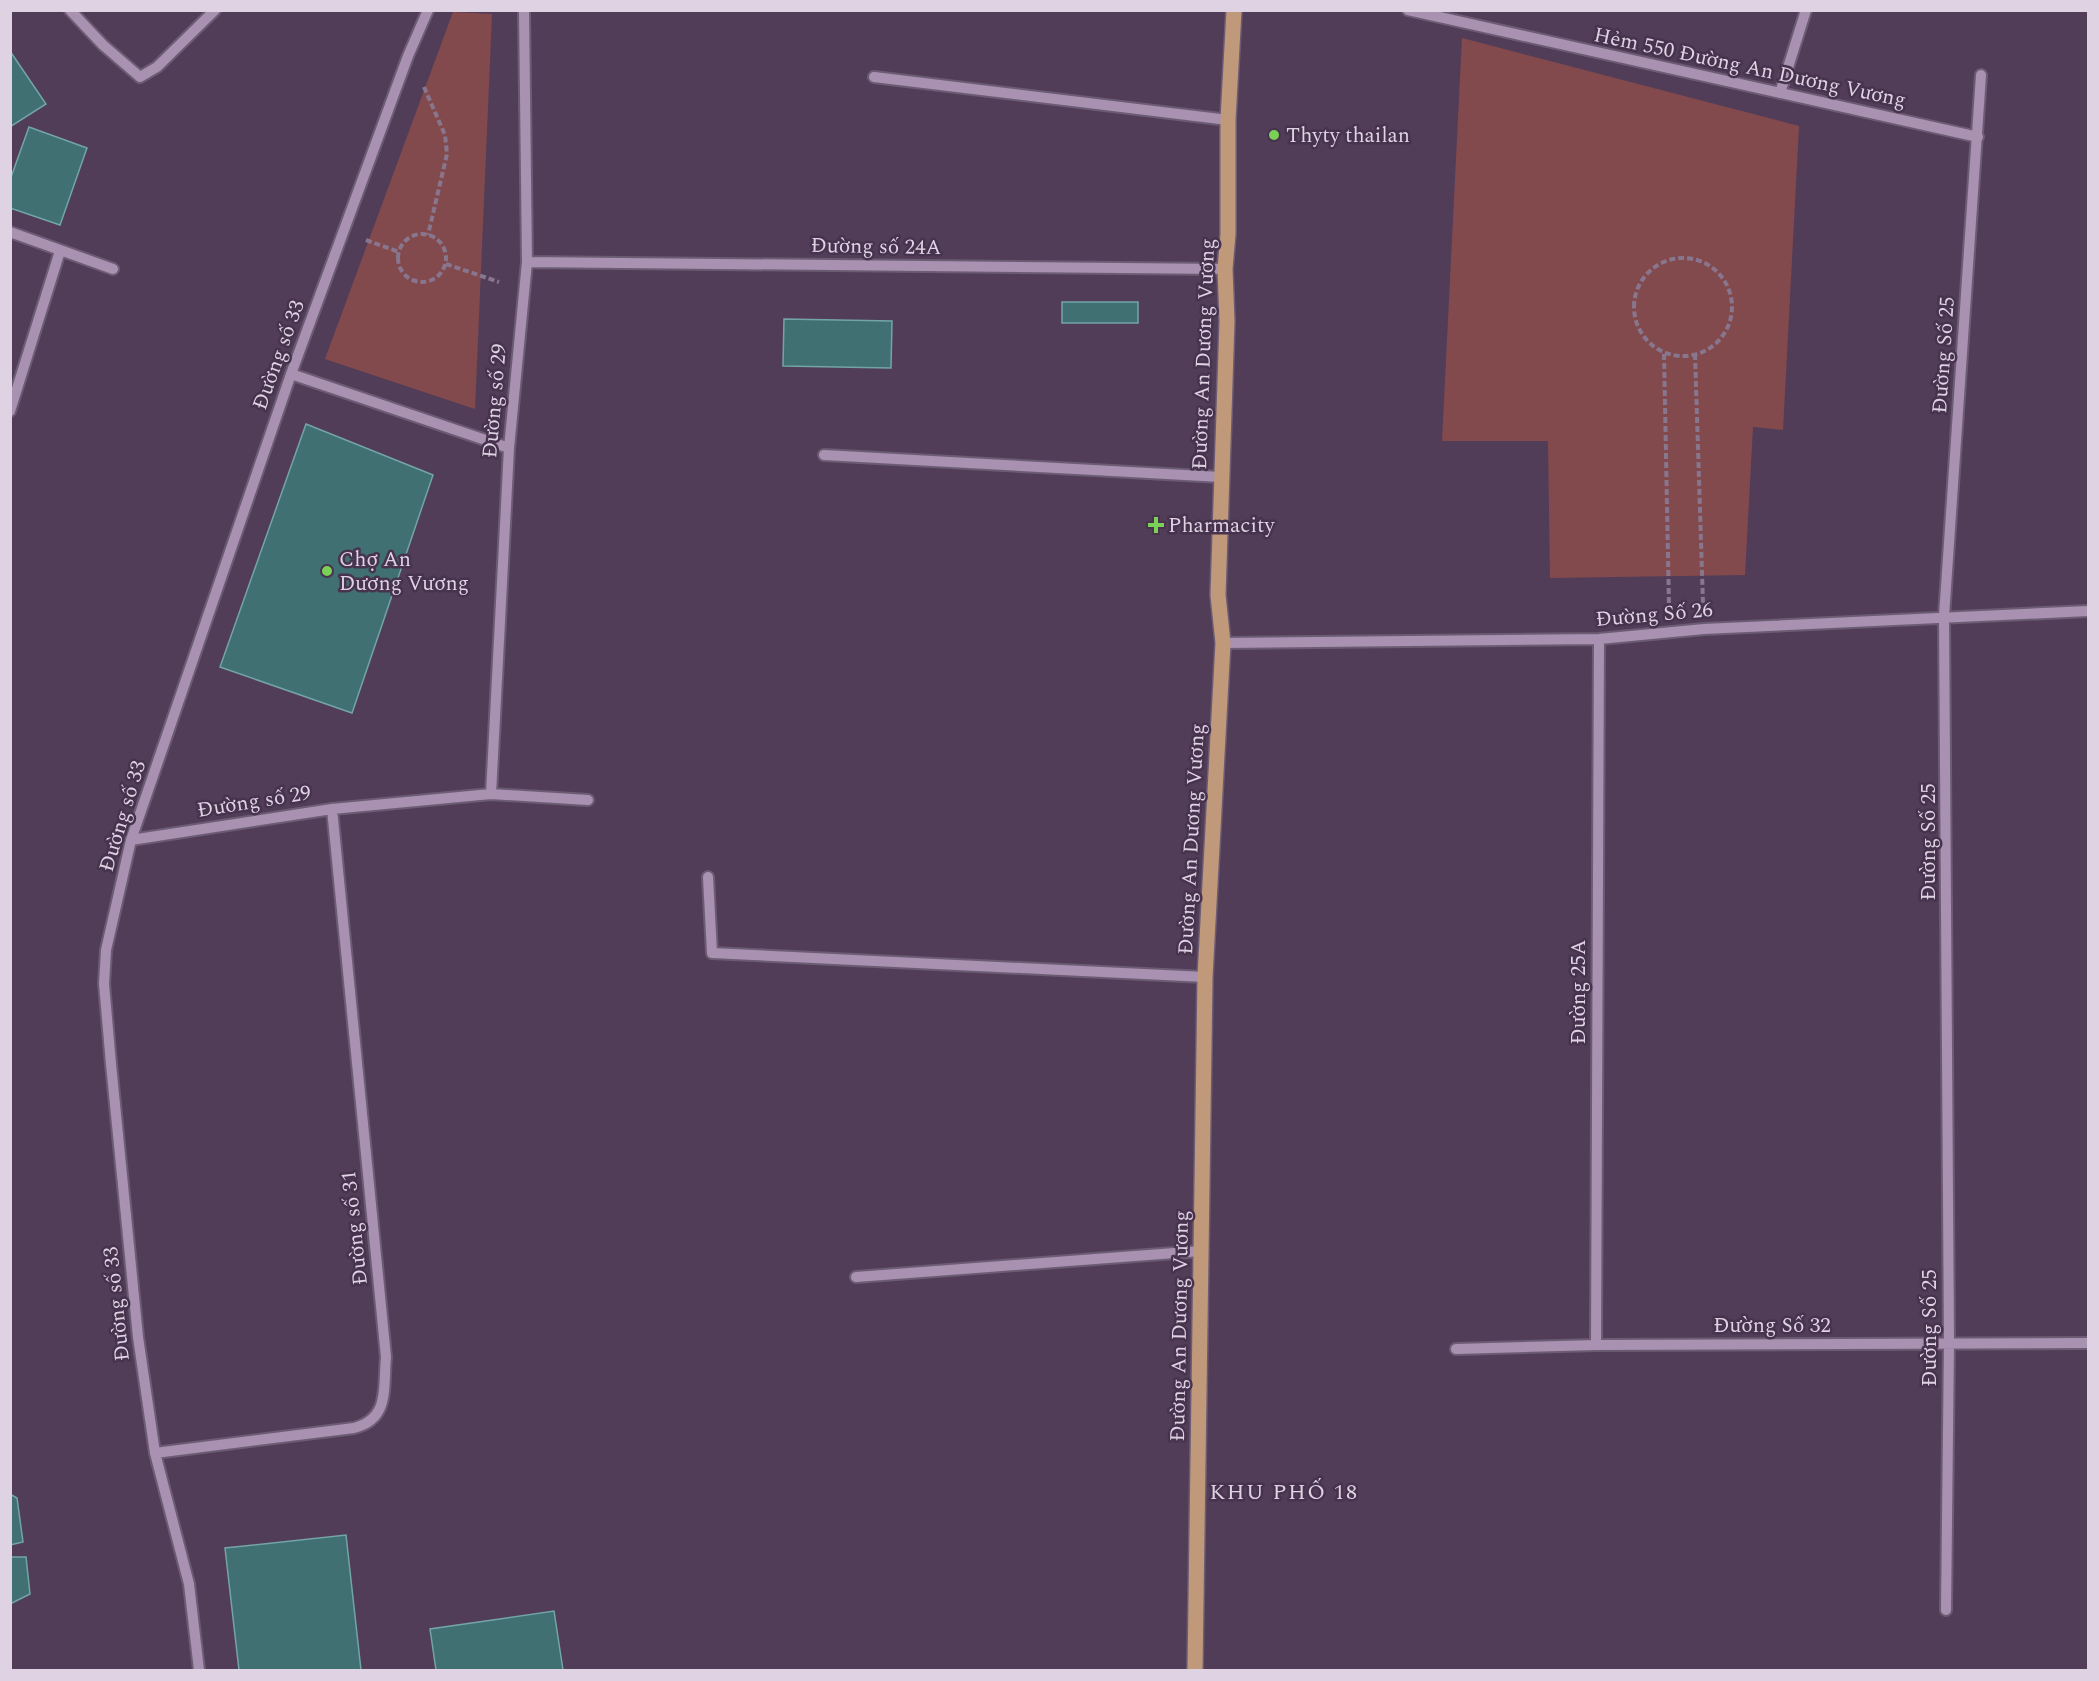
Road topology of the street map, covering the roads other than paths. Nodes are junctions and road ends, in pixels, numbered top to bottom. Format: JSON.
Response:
{"nodes":[{"id":1,"x":70,"y":10,"type":"edge"},
{"id":2,"x":215,"y":10,"type":"edge"},
{"id":3,"x":428,"y":10,"type":"edge"},
{"id":4,"x":524,"y":10,"type":"edge"},
{"id":5,"x":1234,"y":10,"type":"edge"},
{"id":6,"x":1408,"y":10,"type":"edge"},
{"id":7,"x":1806,"y":10,"type":"edge"},
{"id":8,"x":1980,"y":75,"type":"dead end"},
{"id":9,"x":874,"y":77,"type":"dead end"},
{"id":10,"x":1780,"y":93,"type":"junction"},
{"id":11,"x":1228,"y":120,"type":"junction"},
{"id":12,"x":1978,"y":137,"type":"junction"},
{"id":13,"x":10,"y":232,"type":"edge"},
{"id":14,"x":60,"y":250,"type":"junction"},
{"id":15,"x":527,"y":262,"type":"junction"},
{"id":16,"x":113,"y":269,"type":"dead end"},
{"id":17,"x":1225,"y":269,"type":"junction"},
{"id":18,"x":291,"y":374,"type":"junction"},
{"id":19,"x":10,"y":411,"type":"edge"},
{"id":20,"x":509,"y":448,"type":"junction"},
{"id":21,"x":824,"y":455,"type":"dead end"},
{"id":22,"x":1221,"y":477,"type":"junction"},
{"id":23,"x":2088,"y":611,"type":"edge"},
{"id":24,"x":1944,"y":616,"type":"junction"},
{"id":25,"x":1599,"y":639,"type":"junction"},
{"id":26,"x":1223,"y":642,"type":"junction"},
{"id":27,"x":491,"y":794,"type":"junction"},
{"id":28,"x":588,"y":800,"type":"dead end"},
{"id":29,"x":332,"y":808,"type":"junction"},
{"id":30,"x":131,"y":840,"type":"junction"},
{"id":31,"x":708,"y":877,"type":"dead end"},
{"id":32,"x":1205,"y":977,"type":"junction"},
{"id":33,"x":1201,"y":1251,"type":"junction"},
{"id":34,"x":856,"y":1277,"type":"dead end"},
{"id":35,"x":1949,"y":1343,"type":"junction"},
{"id":36,"x":2088,"y":1343,"type":"edge"},
{"id":37,"x":1596,"y":1345,"type":"junction"},
{"id":38,"x":1456,"y":1349,"type":"dead end"},
{"id":39,"x":155,"y":1453,"type":"junction"},
{"id":40,"x":1946,"y":1610,"type":"dead end"},
{"id":41,"x":200,"y":1671,"type":"edge"},
{"id":42,"x":1195,"y":1671,"type":"edge"}],
"edges":[{"from":1,"to":2,"type":"street"},
{"from":3,"to":18,"type":"street","name":"Đường số 33"},
{"from":4,"to":15,"type":"street","name":"Đường số 29"},
{"from":5,"to":11,"type":"main road","name":"Đường An Dương Vương"},
{"from":6,"to":10,"type":"street","name":"Hẻm 550 Đường An Dương Vương"},
{"from":7,"to":10,"type":"street"},
{"from":8,"to":12,"type":"street","name":"Đường Số 25"},
{"from":9,"to":11,"type":"street"},
{"from":10,"to":12,"type":"street","name":"Hẻm 550 Đường An Dương Vương"},
{"from":11,"to":17,"type":"main road","name":"Đường An Dương Vương"},
{"from":12,"to":24,"type":"street","name":"Đường Số 25"},
{"from":13,"to":14,"type":"street"},
{"from":14,"to":16,"type":"street"},
{"from":14,"to":19,"type":"street"},
{"from":15,"to":17,"type":"street","name":"Đường số 24A"},
{"from":15,"to":20,"type":"street","name":"Đường số 29"},
{"from":17,"to":22,"type":"main road","name":"Đường An Dương Vương"},
{"from":18,"to":20,"type":"street"},
{"from":18,"to":30,"type":"street","name":"Đường số 33"},
{"from":20,"to":27,"type":"street","name":"Đường số 29"},
{"from":21,"to":22,"type":"street"},
{"from":22,"to":26,"type":"main road","name":"Đường An Dương Vương"},
{"from":23,"to":24,"type":"street","name":"Đường Số 26"},
{"from":24,"to":25,"type":"street","name":"Đường Số 26"},
{"from":24,"to":35,"type":"street","name":"Đường Số 25"},
{"from":25,"to":26,"type":"street","name":"Đường Số 26"},
{"from":25,"to":37,"type":"street","name":"Đường 25A"},
{"from":26,"to":32,"type":"main road","name":"Đường An Dương Vương"},
{"from":27,"to":28,"type":"street","name":"Đường số 29"},
{"from":27,"to":29,"type":"street","name":"Đường số 29"},
{"from":29,"to":30,"type":"street","name":"Đường số 29"},
{"from":29,"to":39,"type":"street","name":"Đường số 31"},
{"from":30,"to":39,"type":"street","name":"Đường số 33"},
{"from":31,"to":32,"type":"street"},
{"from":32,"to":33,"type":"main road","name":"Đường An Dương Vương"},
{"from":33,"to":34,"type":"street"},
{"from":33,"to":42,"type":"main road","name":"Đường An Dương Vương"},
{"from":35,"to":36,"type":"street","name":"Đường Số 32"},
{"from":35,"to":37,"type":"street","name":"Đường Số 32"},
{"from":35,"to":40,"type":"street","name":"Đường Số 25"},
{"from":37,"to":38,"type":"street","name":"Đường Số 32"},
{"from":39,"to":41,"type":"street","name":"Đường số 33"}]}
